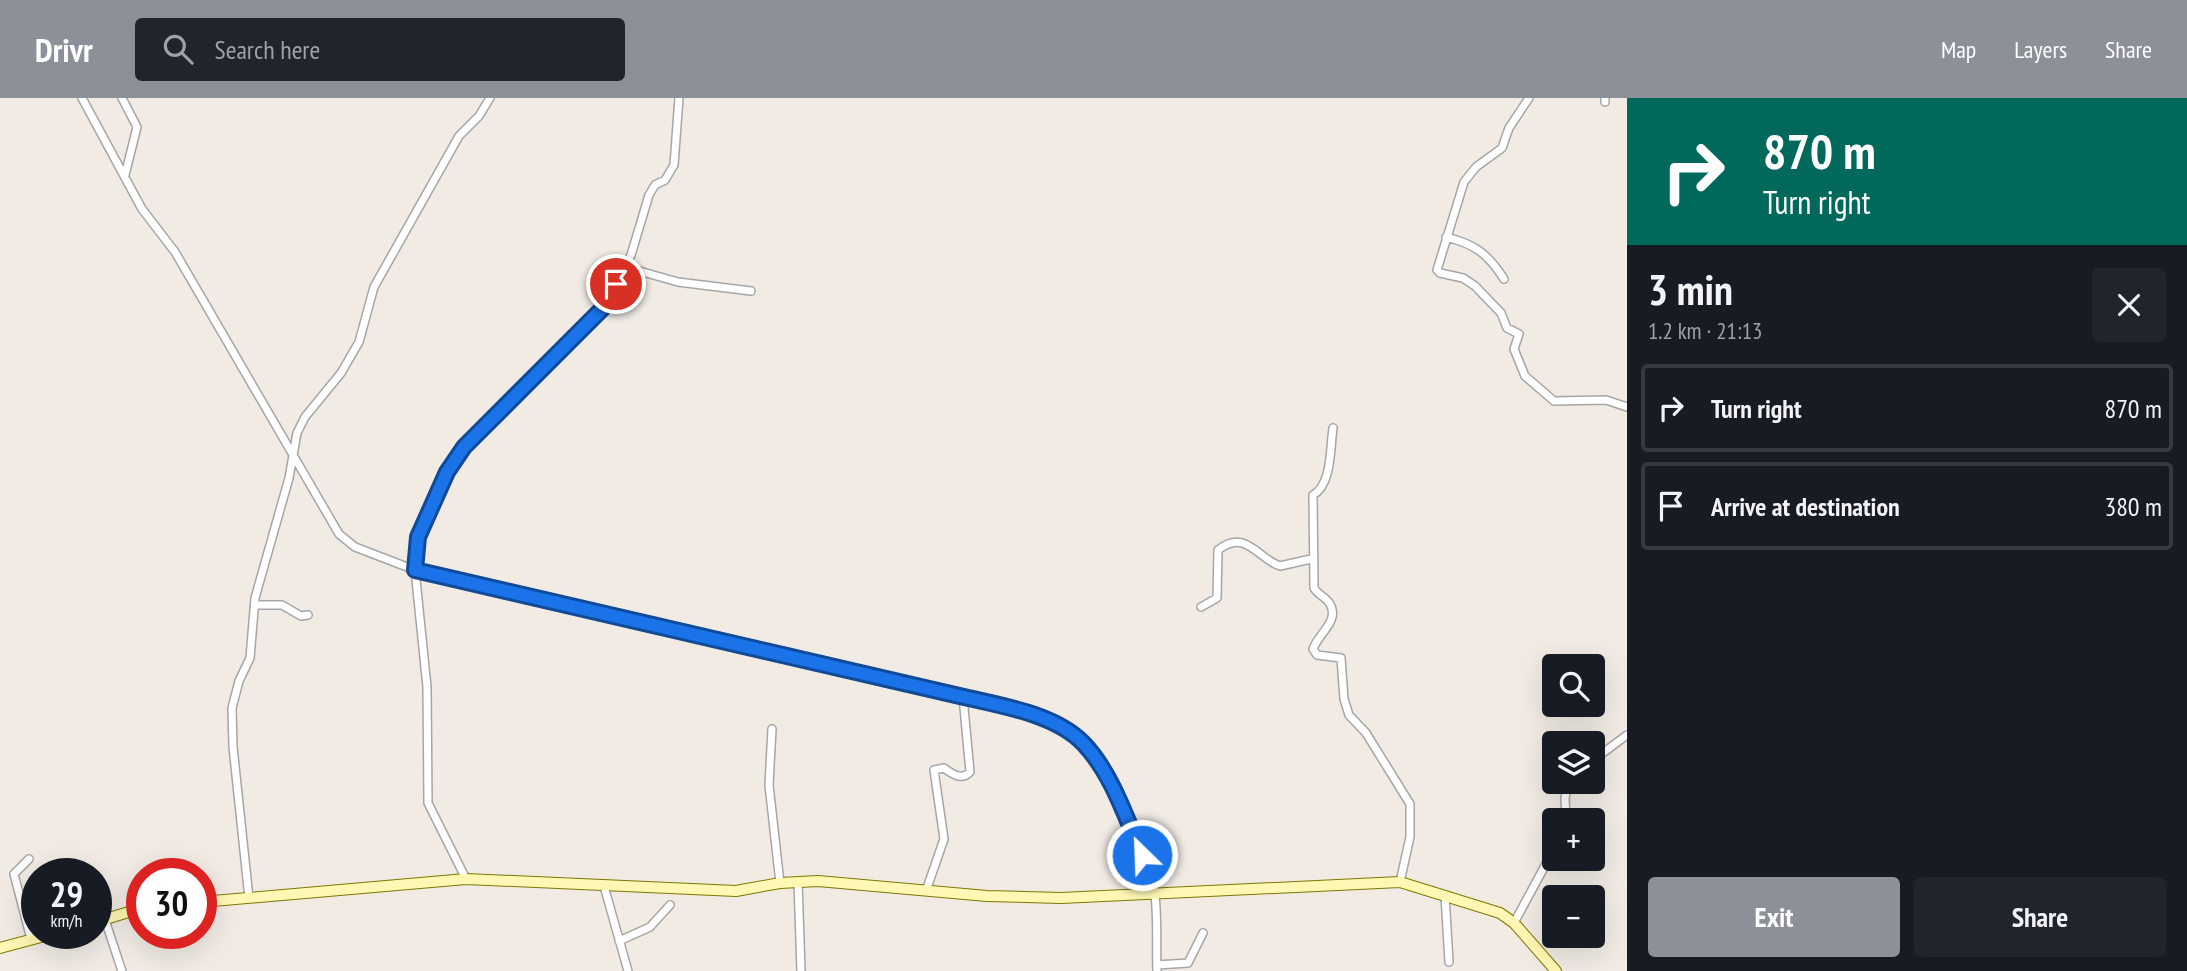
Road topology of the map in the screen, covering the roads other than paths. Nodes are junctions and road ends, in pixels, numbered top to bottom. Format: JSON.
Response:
{"nodes":[{"id":1,"x":82,"y":98,"type":"edge"},
{"id":2,"x":122,"y":98,"type":"edge"},
{"id":3,"x":490,"y":98,"type":"edge"},
{"id":4,"x":679,"y":98,"type":"edge"},
{"id":5,"x":1528,"y":98,"type":"edge"},
{"id":6,"x":125,"y":175,"type":"junction"},
{"id":7,"x":1446,"y":236,"type":"junction"},
{"id":8,"x":625,"y":267,"type":"junction"},
{"id":9,"x":1503,"y":279,"type":"dead end"},
{"id":10,"x":751,"y":291,"type":"dead end"},
{"id":11,"x":1627,"y":408,"type":"edge"},
{"id":12,"x":1333,"y":428,"type":"dead end"},
{"id":13,"x":293,"y":457,"type":"junction"},
{"id":14,"x":1311,"y":559,"type":"junction"},
{"id":15,"x":415,"y":570,"type":"junction"},
{"id":16,"x":255,"y":605,"type":"junction"},
{"id":17,"x":1201,"y":607,"type":"dead end"},
{"id":18,"x":308,"y":615,"type":"dead end"},
{"id":19,"x":964,"y":697,"type":"junction"},
{"id":20,"x":772,"y":729,"type":"dead end"},
{"id":21,"x":1627,"y":735,"type":"edge"},
{"id":22,"x":1605,"y":751,"type":"edge"},
{"id":23,"x":21,"y":866,"type":"edge"},
{"id":24,"x":1542,"y":871,"type":"edge"},
{"id":25,"x":466,"y":879,"type":"junction"},
{"id":26,"x":798,"y":882,"type":"junction"},
{"id":27,"x":1400,"y":882,"type":"junction"},
{"id":28,"x":780,"y":883,"type":"junction"},
{"id":29,"x":604,"y":886,"type":"junction"},
{"id":30,"x":926,"y":891,"type":"junction"},
{"id":31,"x":1155,"y":895,"type":"junction"},
{"id":32,"x":1445,"y":895,"type":"junction"},
{"id":33,"x":249,"y":898,"type":"junction"},
{"id":34,"x":21,"y":900,"type":"edge"},
{"id":35,"x":217,"y":901,"type":"edge"},
{"id":36,"x":670,"y":905,"type":"dead end"},
{"id":37,"x":1514,"y":923,"type":"junction"},
{"id":38,"x":1203,"y":933,"type":"dead end"},
{"id":39,"x":21,"y":942,"type":"edge"},
{"id":40,"x":620,"y":942,"type":"junction"},
{"id":41,"x":112,"y":947,"type":"edge"},
{"id":42,"x":0,"y":948,"type":"edge"},
{"id":43,"x":1449,"y":962,"type":"dead end"},
{"id":44,"x":1157,"y":968,"type":"edge"},
{"id":45,"x":122,"y":971,"type":"edge"},
{"id":46,"x":628,"y":971,"type":"edge"},
{"id":47,"x":801,"y":971,"type":"edge"},
{"id":48,"x":1556,"y":971,"type":"edge"}],
"edges":[{"from":1,"to":6,"type":"street"},
{"from":2,"to":6,"type":"street"},
{"from":3,"to":13,"type":"street"},
{"from":4,"to":8,"type":"street"},
{"from":5,"to":7,"type":"street"},
{"from":6,"to":13,"type":"street"},
{"from":7,"to":9,"type":"street"},
{"from":7,"to":11,"type":"street"},
{"from":8,"to":10,"type":"street"},
{"from":8,"to":15,"type":"street"},
{"from":12,"to":14,"type":"street"},
{"from":13,"to":15,"type":"street"},
{"from":13,"to":16,"type":"street"},
{"from":14,"to":17,"type":"street"},
{"from":14,"to":27,"type":"street"},
{"from":15,"to":19,"type":"street"},
{"from":15,"to":25,"type":"street"},
{"from":16,"to":18,"type":"street"},
{"from":16,"to":33,"type":"street"},
{"from":19,"to":30,"type":"street"},
{"from":19,"to":31,"type":"street"},
{"from":20,"to":28,"type":"street"},
{"from":21,"to":22,"type":"street"},
{"from":23,"to":34,"type":"street"},
{"from":24,"to":37,"type":"street"},
{"from":25,"to":29,"type":"street"},
{"from":25,"to":33,"type":"street"},
{"from":26,"to":28,"type":"street"},
{"from":26,"to":30,"type":"street"},
{"from":26,"to":47,"type":"street"},
{"from":27,"to":31,"type":"street"},
{"from":27,"to":32,"type":"street"},
{"from":28,"to":29,"type":"street"},
{"from":29,"to":40,"type":"street"},
{"from":30,"to":31,"type":"street"},
{"from":31,"to":44,"type":"street"},
{"from":32,"to":37,"type":"street"},
{"from":32,"to":43,"type":"street"},
{"from":33,"to":35,"type":"street"},
{"from":36,"to":40,"type":"street"},
{"from":37,"to":48,"type":"street"},
{"from":38,"to":44,"type":"street"},
{"from":39,"to":42,"type":"street"},
{"from":40,"to":46,"type":"street"},
{"from":41,"to":45,"type":"street"}]}
